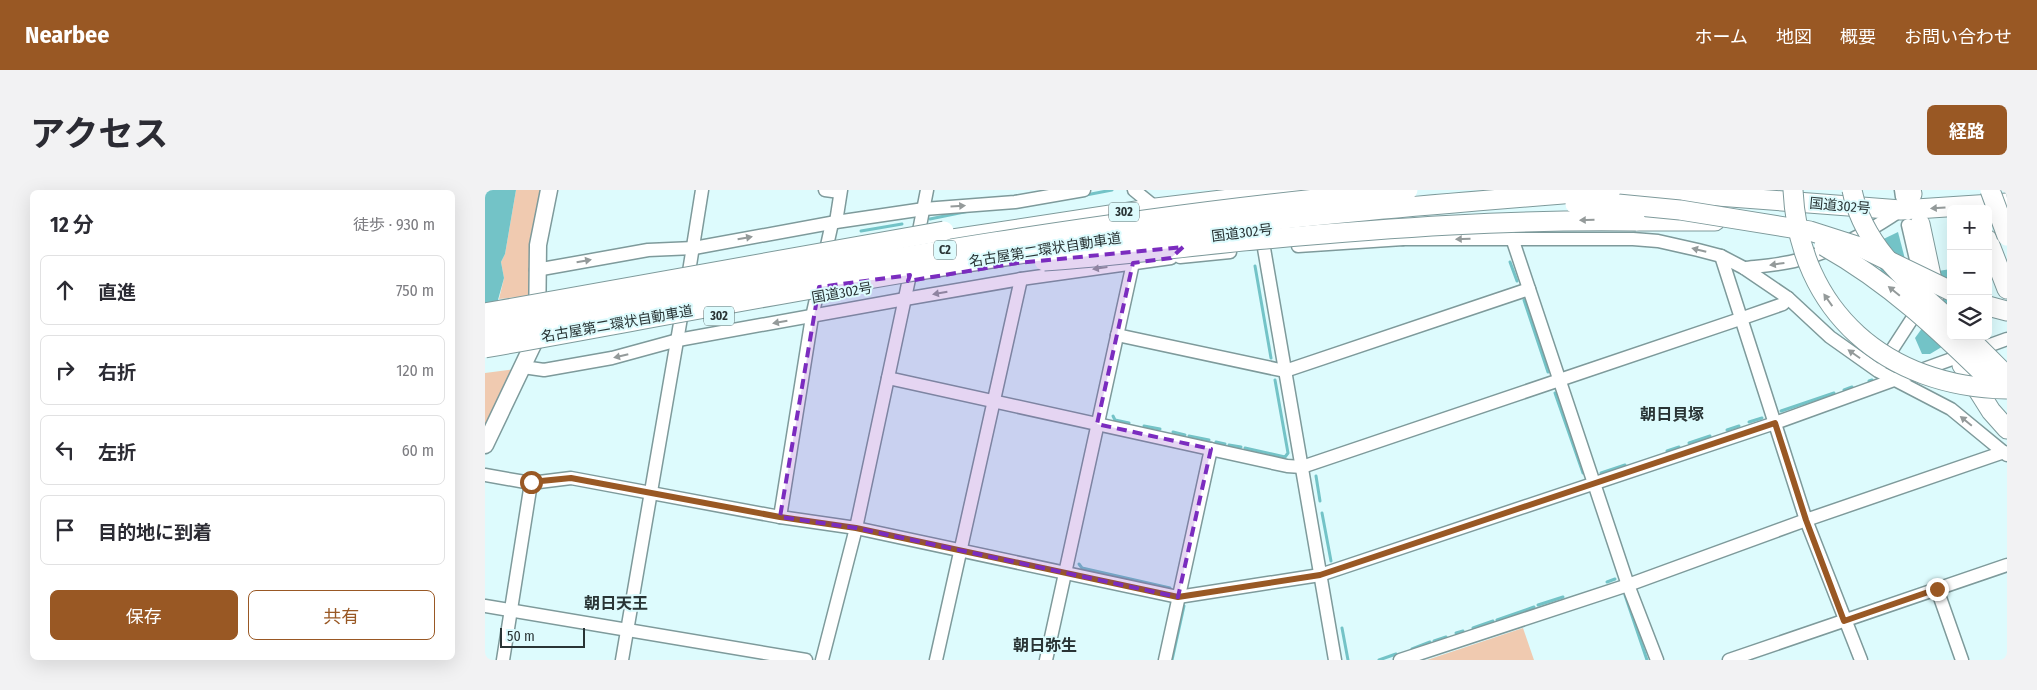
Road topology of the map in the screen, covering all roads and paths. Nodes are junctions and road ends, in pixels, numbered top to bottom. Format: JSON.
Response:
{"nodes":[{"id":1,"x":549,"y":190,"type":"edge"},
{"id":2,"x":702,"y":190,"type":"edge"},
{"id":3,"x":825,"y":190,"type":"edge"},
{"id":4,"x":927,"y":190,"type":"edge"},
{"id":5,"x":1084,"y":190,"type":"edge"},
{"id":6,"x":1134,"y":190,"type":"edge"},
{"id":7,"x":1303,"y":190,"type":"edge"},
{"id":8,"x":1390,"y":190,"type":"edge"},
{"id":9,"x":1408,"y":190,"type":"edge"},
{"id":10,"x":1611,"y":190,"type":"edge"},
{"id":11,"x":1793,"y":190,"type":"edge"},
{"id":12,"x":1852,"y":190,"type":"edge"},
{"id":13,"x":841,"y":191,"type":"edge"},
{"id":14,"x":1259,"y":192,"type":"edge"},
{"id":15,"x":1037,"y":194,"type":"edge"},
{"id":16,"x":1980,"y":200,"type":"edge"},
{"id":17,"x":2007,"y":203,"type":"edge"},
{"id":18,"x":1908,"y":204,"type":"edge"},
{"id":19,"x":1156,"y":208,"type":"junction"},
{"id":20,"x":1368,"y":208,"type":"junction"},
{"id":21,"x":924,"y":209,"type":"junction"},
{"id":22,"x":834,"y":222,"type":"junction"},
{"id":23,"x":1770,"y":223,"type":"junction"},
{"id":24,"x":1260,"y":230,"type":"junction"},
{"id":25,"x":945,"y":235,"type":"junction"},
{"id":26,"x":2007,"y":236,"type":"edge"},
{"id":27,"x":1193,"y":238,"type":"junction"},
{"id":28,"x":1512,"y":238,"type":"junction"},
{"id":29,"x":1403,"y":239,"type":"junction"},
{"id":30,"x":1298,"y":246,"type":"dead end"},
{"id":31,"x":694,"y":248,"type":"junction"},
{"id":32,"x":1992,"y":250,"type":"edge"},
{"id":33,"x":1230,"y":252,"type":"dead end"},
{"id":34,"x":1721,"y":256,"type":"junction"},
{"id":35,"x":1171,"y":258,"type":"junction"},
{"id":36,"x":1133,"y":263,"type":"junction"},
{"id":37,"x":1744,"y":268,"type":"junction"},
{"id":38,"x":536,"y":270,"type":"junction"},
{"id":39,"x":1021,"y":279,"type":"junction"},
{"id":40,"x":822,"y":287,"type":"junction"},
{"id":41,"x":1529,"y":289,"type":"junction"},
{"id":42,"x":1947,"y":289,"type":"edge"},
{"id":43,"x":2007,"y":289,"type":"edge"},
{"id":44,"x":1788,"y":298,"type":"junction"},
{"id":45,"x":905,"y":299,"type":"junction"},
{"id":46,"x":1992,"y":307,"type":"edge"},
{"id":47,"x":2007,"y":311,"type":"edge"},
{"id":48,"x":485,"y":313,"type":"edge"},
{"id":49,"x":812,"y":317,"type":"junction"},
{"id":50,"x":1947,"y":317,"type":"edge"},
{"id":51,"x":1740,"y":319,"type":"junction"},
{"id":52,"x":485,"y":322,"type":"edge"},
{"id":53,"x":485,"y":332,"type":"edge"},
{"id":54,"x":1117,"y":334,"type":"junction"},
{"id":55,"x":2007,"y":339,"type":"edge"},
{"id":56,"x":678,"y":340,"type":"junction"},
{"id":57,"x":1971,"y":340,"type":"edge"},
{"id":58,"x":485,"y":348,"type":"edge"},
{"id":59,"x":485,"y":358,"type":"edge"},
{"id":60,"x":523,"y":367,"type":"junction"},
{"id":61,"x":1285,"y":371,"type":"junction"},
{"id":62,"x":1878,"y":371,"type":"junction"},
{"id":63,"x":2007,"y":376,"type":"edge"},
{"id":64,"x":888,"y":378,"type":"junction"},
{"id":65,"x":1895,"y":378,"type":"junction"},
{"id":66,"x":1559,"y":379,"type":"junction"},
{"id":67,"x":2007,"y":389,"type":"edge"},
{"id":68,"x":2007,"y":396,"type":"edge"},
{"id":69,"x":993,"y":401,"type":"junction"},
{"id":70,"x":1775,"y":423,"type":"junction"},
{"id":71,"x":1097,"y":424,"type":"junction"},
{"id":72,"x":2007,"y":429,"type":"edge"},
{"id":73,"x":485,"y":445,"type":"edge"},
{"id":74,"x":1211,"y":449,"type":"junction"},
{"id":75,"x":2005,"y":454,"type":"edge"},
{"id":76,"x":1302,"y":467,"type":"junction"},
{"id":77,"x":485,"y":475,"type":"edge"},
{"id":78,"x":531,"y":482,"type":"junction"},
{"id":79,"x":1594,"y":482,"type":"junction"},
{"id":80,"x":651,"y":493,"type":"junction"},
{"id":81,"x":780,"y":517,"type":"junction"},
{"id":82,"x":1806,"y":520,"type":"junction"},
{"id":83,"x":856,"y":528,"type":"junction"},
{"id":84,"x":961,"y":550,"type":"junction"},
{"id":85,"x":2007,"y":565,"type":"edge"},
{"id":86,"x":1065,"y":573,"type":"junction"},
{"id":87,"x":1320,"y":575,"type":"junction"},
{"id":88,"x":1629,"y":585,"type":"junction"},
{"id":89,"x":1937,"y":589,"type":"junction"},
{"id":90,"x":1178,"y":597,"type":"junction"},
{"id":91,"x":485,"y":606,"type":"edge"},
{"id":92,"x":511,"y":610,"type":"junction"},
{"id":93,"x":1844,"y":621,"type":"junction"},
{"id":94,"x":627,"y":630,"type":"junction"},
{"id":95,"x":1764,"y":654,"type":"edge"},
{"id":96,"x":503,"y":660,"type":"edge"},
{"id":97,"x":622,"y":660,"type":"edge"},
{"id":98,"x":806,"y":660,"type":"edge"},
{"id":99,"x":821,"y":660,"type":"edge"},
{"id":100,"x":936,"y":660,"type":"edge"},
{"id":101,"x":1046,"y":660,"type":"edge"},
{"id":102,"x":1165,"y":660,"type":"edge"},
{"id":103,"x":1335,"y":660,"type":"edge"},
{"id":104,"x":1400,"y":660,"type":"edge"},
{"id":105,"x":1657,"y":660,"type":"edge"},
{"id":106,"x":1729,"y":660,"type":"edge"},
{"id":107,"x":1861,"y":660,"type":"edge"},
{"id":108,"x":1961,"y":660,"type":"edge"}],
"edges":[{"from":1,"to":38,"type":"main road"},
{"from":2,"to":31,"type":"street"},
{"from":3,"to":13,"type":"street"},
{"from":4,"to":21,"type":"street"},
{"from":5,"to":15,"type":"street"},
{"from":6,"to":19,"type":"street"},
{"from":7,"to":14,"type":"highway","number":"302"},
{"from":8,"to":20,"type":"highway","bridge":true},
{"from":9,"to":20,"type":"highway","name":"名古屋第二環状自動車道","number":"C2","bridge":true},
{"from":10,"to":20,"type":"highway","name":"名古屋第二環状自動車道","number":"C2","bridge":true},
{"from":67,"to":11,"type":"highway","one_way":true,"bridge":true},
{"from":12,"to":50,"type":"highway","bridge":true},
{"from":13,"to":22,"type":"street"},
{"from":14,"to":19,"type":"highway","number":"302"},
{"from":14,"to":24,"type":"street"},
{"from":21,"to":15,"type":"street","one_way":true},
{"from":16,"to":17,"type":"highway","name":"国道302号","number":"302"},
{"from":16,"to":18,"type":"highway","name":"国道302号","number":"302","one_way":true},
{"from":16,"to":26,"type":"highway","bridge":true},
{"from":18,"to":20,"type":"highway","name":"国道302号","number":"302"},
{"from":18,"to":37,"type":"street","one_way":true},
{"from":18,"to":40,"type":"highway","one_way":true,"bridge":true},
{"from":18,"to":62,"type":"street"},
{"from":18,"to":72,"type":"highway"},
{"from":19,"to":25,"type":"highway","number":"302"},
{"from":20,"to":23,"type":"highway","bridge":true},
{"from":20,"to":24,"type":"highway","name":"国道302号","number":"302"},
{"from":20,"to":29,"type":"street"},
{"from":20,"to":40,"type":"highway","name":"名古屋第二環状自動車道","number":"C2","bridge":true},
{"from":20,"to":53,"type":"highway","name":"名古屋第二環状自動車道","number":"C2","bridge":true},
{"from":21,"to":22,"type":"street"},
{"from":21,"to":45,"type":"street"},
{"from":31,"to":22,"type":"street","one_way":true},
{"from":22,"to":49,"type":"street"},
{"from":23,"to":42,"type":"highway","bridge":true},
{"from":68,"to":23,"type":"highway","one_way":true,"bridge":true},
{"from":24,"to":27,"type":"highway","name":"国道302号","number":"302"},
{"from":24,"to":61,"type":"street"},
{"from":25,"to":48,"type":"highway","bridge":true},
{"from":25,"to":52,"type":"highway"},
{"from":27,"to":35,"type":"street"},
{"from":27,"to":59,"type":"highway","name":"国道302号","number":"302"},
{"from":28,"to":29,"type":"street","one_way":true},
{"from":34,"to":28,"type":"street","one_way":true},
{"from":28,"to":41,"type":"street"},
{"from":29,"to":30,"type":"street"},
{"from":38,"to":31,"type":"street","one_way":true},
{"from":31,"to":56,"type":"street"},
{"from":32,"to":43,"type":"highway"},
{"from":33,"to":35,"type":"street"},
{"from":34,"to":37,"type":"street"},
{"from":34,"to":51,"type":"street"},
{"from":35,"to":36,"type":"street"},
{"from":36,"to":39,"type":"street","one_way":true},
{"from":36,"to":54,"type":"street"},
{"from":37,"to":44,"type":"street"},
{"from":38,"to":60,"type":"main road"},
{"from":39,"to":45,"type":"street","one_way":true},
{"from":39,"to":69,"type":"street"},
{"from":40,"to":58,"type":"highway","name":"名古屋第二環状自動車道","number":"C2","bridge":true},
{"from":41,"to":61,"type":"street"},
{"from":41,"to":66,"type":"street"},
{"from":44,"to":51,"type":"street"},
{"from":62,"to":44,"type":"street","one_way":true},
{"from":45,"to":49,"type":"street"},
{"from":45,"to":64,"type":"street"},
{"from":46,"to":47,"type":"highway"},
{"from":49,"to":56,"type":"street","one_way":true},
{"from":49,"to":81,"type":"street"},
{"from":51,"to":66,"type":"street"},
{"from":51,"to":70,"type":"street"},
{"from":54,"to":61,"type":"street"},
{"from":54,"to":71,"type":"street"},
{"from":55,"to":65,"type":"street"},
{"from":56,"to":60,"type":"street","one_way":true},
{"from":56,"to":80,"type":"street"},
{"from":57,"to":63,"type":"highway","bridge":true},
{"from":60,"to":73,"type":"main road"},
{"from":61,"to":76,"type":"street"},
{"from":62,"to":65,"type":"street"},
{"from":64,"to":69,"type":"street"},
{"from":64,"to":83,"type":"street"},
{"from":65,"to":70,"type":"street"},
{"from":75,"to":65,"type":"street","one_way":true},
{"from":66,"to":76,"type":"street"},
{"from":66,"to":79,"type":"street"},
{"from":69,"to":71,"type":"street"},
{"from":69,"to":84,"type":"street"},
{"from":70,"to":79,"type":"street"},
{"from":70,"to":82,"type":"street"},
{"from":71,"to":74,"type":"street"},
{"from":71,"to":86,"type":"street"},
{"from":74,"to":76,"type":"street"},
{"from":74,"to":90,"type":"street"},
{"from":75,"to":82,"type":"street"},
{"from":76,"to":87,"type":"street"},
{"from":77,"to":78,"type":"street"},
{"from":78,"to":80,"type":"street"},
{"from":78,"to":92,"type":"street"},
{"from":79,"to":87,"type":"street"},
{"from":79,"to":88,"type":"street"},
{"from":80,"to":81,"type":"street"},
{"from":80,"to":94,"type":"street"},
{"from":81,"to":83,"type":"street"},
{"from":82,"to":88,"type":"street"},
{"from":82,"to":93,"type":"street"},
{"from":83,"to":84,"type":"street"},
{"from":83,"to":99,"type":"street"},
{"from":84,"to":86,"type":"street"},
{"from":84,"to":100,"type":"street"},
{"from":85,"to":89,"type":"street"},
{"from":86,"to":90,"type":"street"},
{"from":86,"to":101,"type":"street"},
{"from":87,"to":90,"type":"street"},
{"from":87,"to":103,"type":"street"},
{"from":88,"to":104,"type":"street"},
{"from":88,"to":105,"type":"street"},
{"from":89,"to":93,"type":"street"},
{"from":89,"to":108,"type":"street"},
{"from":90,"to":102,"type":"street"},
{"from":91,"to":92,"type":"street"},
{"from":92,"to":94,"type":"street"},
{"from":92,"to":96,"type":"street"},
{"from":93,"to":95,"type":"street"},
{"from":93,"to":107,"type":"street"},
{"from":94,"to":97,"type":"street"},
{"from":94,"to":98,"type":"street"},
{"from":95,"to":106,"type":"street"}]}
